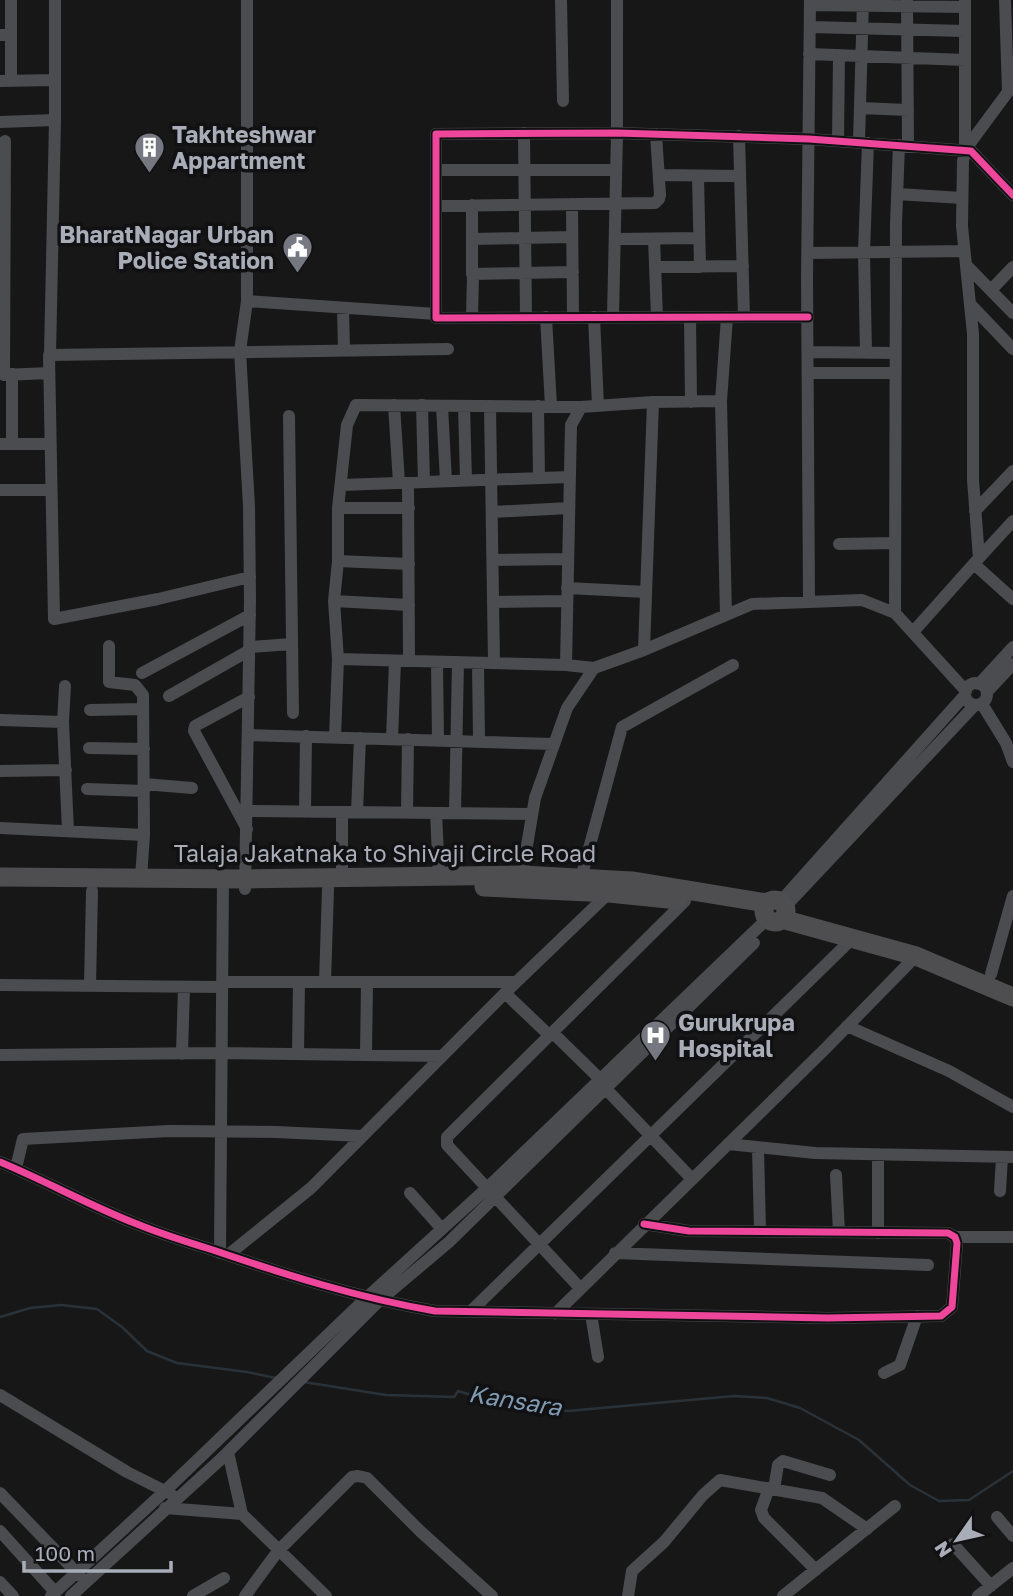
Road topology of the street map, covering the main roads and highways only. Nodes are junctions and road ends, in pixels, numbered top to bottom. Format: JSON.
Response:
{"nodes":[{"id":1,"x":0,"y":877,"type":"edge"},
{"id":2,"x":335,"y":883,"type":"junction"},
{"id":3,"x":223,"y":884,"type":"junction"},
{"id":4,"x":0,"y":890,"type":"edge"},
{"id":5,"x":776,"y":912,"type":"junction"},
{"id":6,"x":1013,"y":985,"type":"edge"},
{"id":7,"x":1013,"y":997,"type":"edge"}],
"edges":[{"from":1,"to":3,"type":"highway","name":"Talaja Jakatnaka to Shivaji Circle Road"},
{"from":2,"to":3,"type":"highway","name":"Talaja Jakatnaka to Shivaji Circle Road"},
{"from":2,"to":5,"type":"highway","name":"Talaja Jakatnaka to Shivaji Circle Road"},
{"from":2,"to":5,"type":"highway","name":"Talaja Jakatnaka to Shivaji Circle Road"},
{"from":3,"to":4,"type":"highway","name":"Talaja Jakatnaka to Shivaji Circle Road"},
{"from":5,"to":6,"type":"highway","name":"Talaja Jakatnaka to Shivaji Circle Road"},
{"from":5,"to":7,"type":"highway","name":"Talaja Jakatnaka to Shivaji Circle Road"}]}
